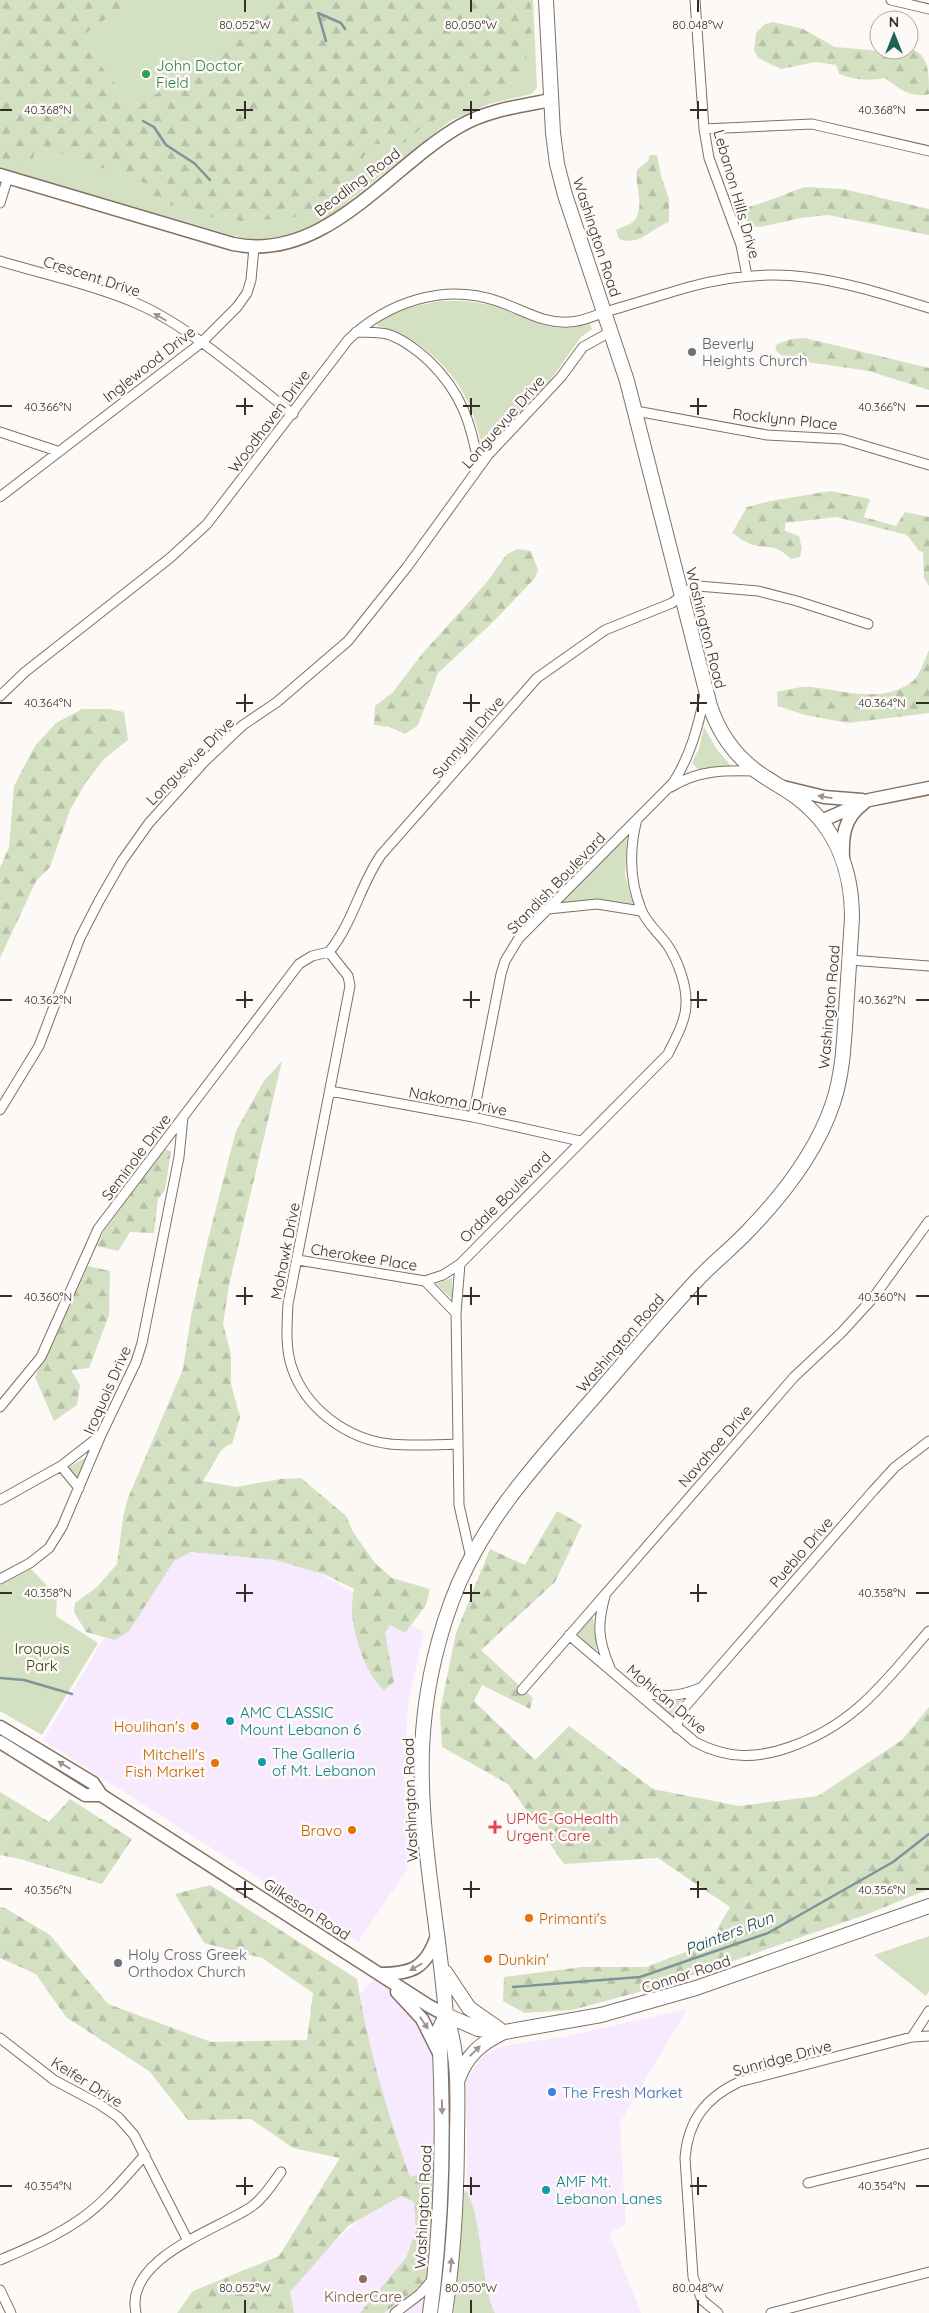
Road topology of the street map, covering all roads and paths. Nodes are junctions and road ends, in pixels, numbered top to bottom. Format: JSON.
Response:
{"nodes":[{"id":1,"x":546,"y":0,"type":"edge"},
{"id":2,"x":695,"y":0,"type":"edge"},
{"id":3,"x":891,"y":0,"type":"edge"},
{"id":4,"x":929,"y":9,"type":"edge"},
{"id":5,"x":551,"y":100,"type":"junction"},
{"id":6,"x":704,"y":129,"type":"junction"},
{"id":7,"x":929,"y":151,"type":"edge"},
{"id":8,"x":4,"y":176,"type":"edge"},
{"id":9,"x":0,"y":203,"type":"edge"},
{"id":10,"x":254,"y":247,"type":"junction"},
{"id":11,"x":0,"y":261,"type":"edge"},
{"id":12,"x":747,"y":276,"type":"junction"},
{"id":13,"x":929,"y":308,"type":"edge"},
{"id":14,"x":605,"y":312,"type":"junction"},
{"id":15,"x":612,"y":331,"type":"junction"},
{"id":16,"x":356,"y":332,"type":"junction"},
{"id":17,"x":201,"y":343,"type":"junction"},
{"id":18,"x":636,"y":411,"type":"junction"},
{"id":19,"x":293,"y":414,"type":"junction"},
{"id":20,"x":0,"y":432,"type":"edge"},
{"id":21,"x":57,"y":451,"type":"junction"},
{"id":22,"x":929,"y":464,"type":"edge"},
{"id":23,"x":479,"y":467,"type":"junction"},
{"id":24,"x":0,"y":497,"type":"edge"},
{"id":25,"x":681,"y":596,"type":"junction"},
{"id":26,"x":868,"y":624,"type":"dead end"},
{"id":27,"x":705,"y":691,"type":"junction"},
{"id":28,"x":0,"y":696,"type":"edge"},
{"id":29,"x":755,"y":771,"type":"junction"},
{"id":30,"x":782,"y":787,"type":"junction"},
{"id":31,"x":929,"y":788,"type":"edge"},
{"id":32,"x":665,"y":792,"type":"junction"},
{"id":33,"x":869,"y":800,"type":"junction"},
{"id":34,"x":638,"y":819,"type":"junction"},
{"id":35,"x":821,"y":821,"type":"junction"},
{"id":36,"x":843,"y":858,"type":"junction"},
{"id":37,"x":548,"y":909,"type":"junction"},
{"id":38,"x":641,"y":911,"type":"junction"},
{"id":39,"x":329,"y":952,"type":"junction"},
{"id":40,"x":850,"y":960,"type":"junction"},
{"id":41,"x":929,"y":966,"type":"edge"},
{"id":42,"x":330,"y":1091,"type":"junction"},
{"id":43,"x":0,"y":1110,"type":"edge"},
{"id":44,"x":184,"y":1117,"type":"junction"},
{"id":45,"x":473,"y":1117,"type":"junction"},
{"id":46,"x":580,"y":1141,"type":"junction"},
{"id":47,"x":929,"y":1220,"type":"edge"},
{"id":48,"x":298,"y":1260,"type":"junction"},
{"id":49,"x":460,"y":1264,"type":"junction"},
{"id":50,"x":425,"y":1281,"type":"junction"},
{"id":51,"x":456,"y":1312,"type":"junction"},
{"id":52,"x":0,"y":1407,"type":"edge"},
{"id":53,"x":101,"y":1435,"type":"junction"},
{"id":54,"x":929,"y":1441,"type":"edge"},
{"id":55,"x":458,"y":1444,"type":"junction"},
{"id":56,"x":61,"y":1466,"type":"junction"},
{"id":57,"x":79,"y":1488,"type":"junction"},
{"id":58,"x":0,"y":1500,"type":"edge"},
{"id":59,"x":471,"y":1558,"type":"junction"},
{"id":60,"x":0,"y":1579,"type":"edge"},
{"id":61,"x":606,"y":1594,"type":"junction"},
{"id":62,"x":929,"y":1631,"type":"edge"},
{"id":63,"x":569,"y":1635,"type":"junction"},
{"id":64,"x":611,"y":1670,"type":"junction"},
{"id":65,"x":701,"y":1688,"type":"junction"},
{"id":66,"x":522,"y":1690,"type":"dead end"},
{"id":67,"x":635,"y":1690,"type":"junction"},
{"id":68,"x":0,"y":1727,"type":"edge"},
{"id":69,"x":677,"y":1728,"type":"junction"},
{"id":70,"x":0,"y":1742,"type":"edge"},
{"id":71,"x":101,"y":1795,"type":"junction"},
{"id":72,"x":929,"y":1906,"type":"edge"},
{"id":73,"x":437,"y":1936,"type":"junction"},
{"id":74,"x":441,"y":1964,"type":"junction"},
{"id":75,"x":380,"y":1974,"type":"junction"},
{"id":76,"x":929,"y":2010,"type":"edge"},
{"id":77,"x":446,"y":2015,"type":"junction"},
{"id":78,"x":504,"y":2032,"type":"junction"},
{"id":79,"x":929,"y":2036,"type":"edge"},
{"id":80,"x":0,"y":2038,"type":"edge"},
{"id":81,"x":912,"y":2038,"type":"junction"},
{"id":82,"x":441,"y":2058,"type":"junction"},
{"id":83,"x":457,"y":2082,"type":"junction"},
{"id":84,"x":929,"y":2153,"type":"edge"},
{"id":85,"x":144,"y":2155,"type":"junction"},
{"id":86,"x":281,"y":2172,"type":"dead end"},
{"id":87,"x":808,"y":2183,"type":"dead end"},
{"id":88,"x":187,"y":2239,"type":"junction"},
{"id":89,"x":0,"y":2260,"type":"edge"},
{"id":90,"x":929,"y":2272,"type":"edge"},
{"id":91,"x":435,"y":2276,"type":"junction"},
{"id":92,"x":0,"y":2290,"type":"edge"},
{"id":93,"x":11,"y":2313,"type":"edge"},
{"id":94,"x":136,"y":2313,"type":"edge"},
{"id":95,"x":395,"y":2313,"type":"edge"},
{"id":96,"x":430,"y":2313,"type":"edge"},
{"id":97,"x":445,"y":2313,"type":"edge"},
{"id":98,"x":718,"y":2313,"type":"edge"},
{"id":99,"x":771,"y":2313,"type":"edge"}],
"edges":[{"from":1,"to":5,"type":"main road","name":"Washington Road"},
{"from":2,"to":6,"type":"street","name":"Lebanon Hills Drive"},
{"from":3,"to":4,"type":"street"},
{"from":5,"to":10,"type":"street","name":"Beadling Road"},
{"from":5,"to":14,"type":"main road","name":"Washington Road"},
{"from":6,"to":7,"type":"street"},
{"from":6,"to":12,"type":"street","name":"Lebanon Hills Drive"},
{"from":8,"to":9,"type":"street"},
{"from":8,"to":10,"type":"street","name":"Beadling Road"},
{"from":10,"to":17,"type":"street","name":"Inglewood Drive"},
{"from":17,"to":11,"type":"street","name":"Crescent Drive","one_way":true},
{"from":12,"to":13,"type":"street","name":"Woodhaven Drive"},
{"from":12,"to":14,"type":"street","name":"Woodhaven Drive"},
{"from":14,"to":15,"type":"main road","name":"Washington Road"},
{"from":14,"to":16,"type":"street","name":"Woodhaven Drive"},
{"from":15,"to":18,"type":"main road","name":"Washington Road"},
{"from":15,"to":23,"type":"street","name":"Longuevue Drive"},
{"from":16,"to":19,"type":"street","name":"Woodhaven Drive"},
{"from":16,"to":23,"type":"street"},
{"from":17,"to":19,"type":"street","name":"Crescent Drive"},
{"from":17,"to":21,"type":"street","name":"Inglewood Drive"},
{"from":18,"to":22,"type":"street","name":"Rocklynn Place"},
{"from":18,"to":25,"type":"main road","name":"Washington Road"},
{"from":19,"to":28,"type":"street","name":"Woodhaven Drive"},
{"from":20,"to":21,"type":"street"},
{"from":21,"to":24,"type":"street","name":"Inglewood Drive"},
{"from":23,"to":43,"type":"street","name":"Longuevue Drive"},
{"from":25,"to":26,"type":"street","name":"Sunnyhill Drive"},
{"from":25,"to":27,"type":"main road","name":"Washington Road"},
{"from":25,"to":39,"type":"street","name":"Sunnyhill Drive"},
{"from":27,"to":29,"type":"main road","name":"Washington Road"},
{"from":27,"to":32,"type":"street","name":"Standish Boulevard"},
{"from":29,"to":30,"type":"main road","name":"Washington Road"},
{"from":29,"to":32,"type":"street"},
{"from":33,"to":30,"type":"street","one_way":true},
{"from":30,"to":35,"type":"main road","name":"Washington Road"},
{"from":31,"to":33,"type":"street"},
{"from":32,"to":34,"type":"street","name":"Standish Boulevard"},
{"from":33,"to":35,"type":"street"},
{"from":33,"to":36,"type":"street"},
{"from":34,"to":37,"type":"street","name":"Standish Boulevard"},
{"from":34,"to":38,"type":"street","name":"Ordale Boulevard"},
{"from":35,"to":36,"type":"main road","name":"Washington Road"},
{"from":36,"to":40,"type":"main road","name":"Washington Road"},
{"from":37,"to":38,"type":"street"},
{"from":37,"to":45,"type":"street","name":"Standish Boulevard"},
{"from":38,"to":46,"type":"street","name":"Ordale Boulevard"},
{"from":39,"to":42,"type":"street","name":"Mohawk Drive"},
{"from":39,"to":44,"type":"street","name":"Seminole Drive"},
{"from":40,"to":41,"type":"street"},
{"from":40,"to":59,"type":"main road","name":"Washington Road"},
{"from":42,"to":45,"type":"street","name":"Nakoma Drive"},
{"from":42,"to":48,"type":"street","name":"Mohawk Drive"},
{"from":44,"to":52,"type":"street","name":"Seminole Drive"},
{"from":44,"to":53,"type":"street","name":"Iroquois Drive"},
{"from":45,"to":46,"type":"street","name":"Nakoma Drive"},
{"from":46,"to":49,"type":"street","name":"Ordale Boulevard"},
{"from":47,"to":61,"type":"street","name":"Navahoe Drive"},
{"from":48,"to":50,"type":"street","name":"Cherokee Place"},
{"from":48,"to":55,"type":"street","name":"Mohawk Drive"},
{"from":49,"to":50,"type":"street","name":"Cherokee Place"},
{"from":49,"to":51,"type":"street","name":"Ordale Boulevard"},
{"from":50,"to":51,"type":"street","name":"Cherokee Place"},
{"from":51,"to":55,"type":"street","name":"Ordale Boulevard"},
{"from":53,"to":56,"type":"street"},
{"from":53,"to":57,"type":"street","name":"Iroquois Drive"},
{"from":54,"to":65,"type":"street","name":"Pueblo Drive"},
{"from":55,"to":59,"type":"street","name":"Ordale Boulevard"},
{"from":56,"to":57,"type":"street"},
{"from":56,"to":58,"type":"street"},
{"from":57,"to":60,"type":"street","name":"Iroquois Drive"},
{"from":59,"to":73,"type":"main road","name":"Washington Road"},
{"from":61,"to":63,"type":"street","name":"Navahoe Drive"},
{"from":61,"to":64,"type":"street","name":"Mohican Drive"},
{"from":62,"to":69,"type":"street","name":"Mohican Drive"},
{"from":63,"to":64,"type":"street","name":"Mohican Drive"},
{"from":63,"to":66,"type":"street","name":"Navahoe Drive"},
{"from":64,"to":67,"type":"street","name":"Mohican Drive"},
{"from":65,"to":67,"type":"street"},
{"from":65,"to":69,"type":"street","name":"Pueblo Drive"},
{"from":67,"to":69,"type":"street","name":"Mohican Drive"},
{"from":71,"to":68,"type":"street","name":"Gilkeson Road","one_way":true},
{"from":70,"to":71,"type":"street","name":"Gilkeson Road"},
{"from":71,"to":75,"type":"street","name":"Gilkeson Road"},
{"from":72,"to":78,"type":"main road","name":"Connor Road"},
{"from":73,"to":74,"type":"main road","name":"Washington Road"},
{"from":73,"to":75,"type":"street","one_way":true},
{"from":74,"to":77,"type":"main road","name":"Washington Road"},
{"from":74,"to":78,"type":"main road"},
{"from":75,"to":77,"type":"street","name":"Gilkeson Road"},
{"from":75,"to":82,"type":"street","one_way":true},
{"from":76,"to":81,"type":"street"},
{"from":77,"to":78,"type":"main road","name":"Connor Road"},
{"from":77,"to":82,"type":"main road","name":"Washington Road"},
{"from":77,"to":83,"type":"main road","name":"Washington Road"},
{"from":83,"to":78,"type":"main road","one_way":true},
{"from":79,"to":81,"type":"street","name":"Sunridge Drive"},
{"from":80,"to":85,"type":"street","name":"Keifer Drive"},
{"from":81,"to":98,"type":"street","name":"Sunridge Drive"},
{"from":82,"to":91,"type":"main road","name":"Washington Road","one_way":true},
{"from":97,"to":83,"type":"main road","name":"Washington Road","one_way":true},
{"from":84,"to":87,"type":"street"},
{"from":85,"to":88,"type":"street","name":"Keifer Drive"},
{"from":85,"to":89,"type":"street"},
{"from":86,"to":88,"type":"street"},
{"from":88,"to":94,"type":"street"},
{"from":90,"to":99,"type":"street"},
{"from":91,"to":95,"type":"street"},
{"from":91,"to":96,"type":"main road","name":"Washington Road"},
{"from":92,"to":93,"type":"street"}]}
